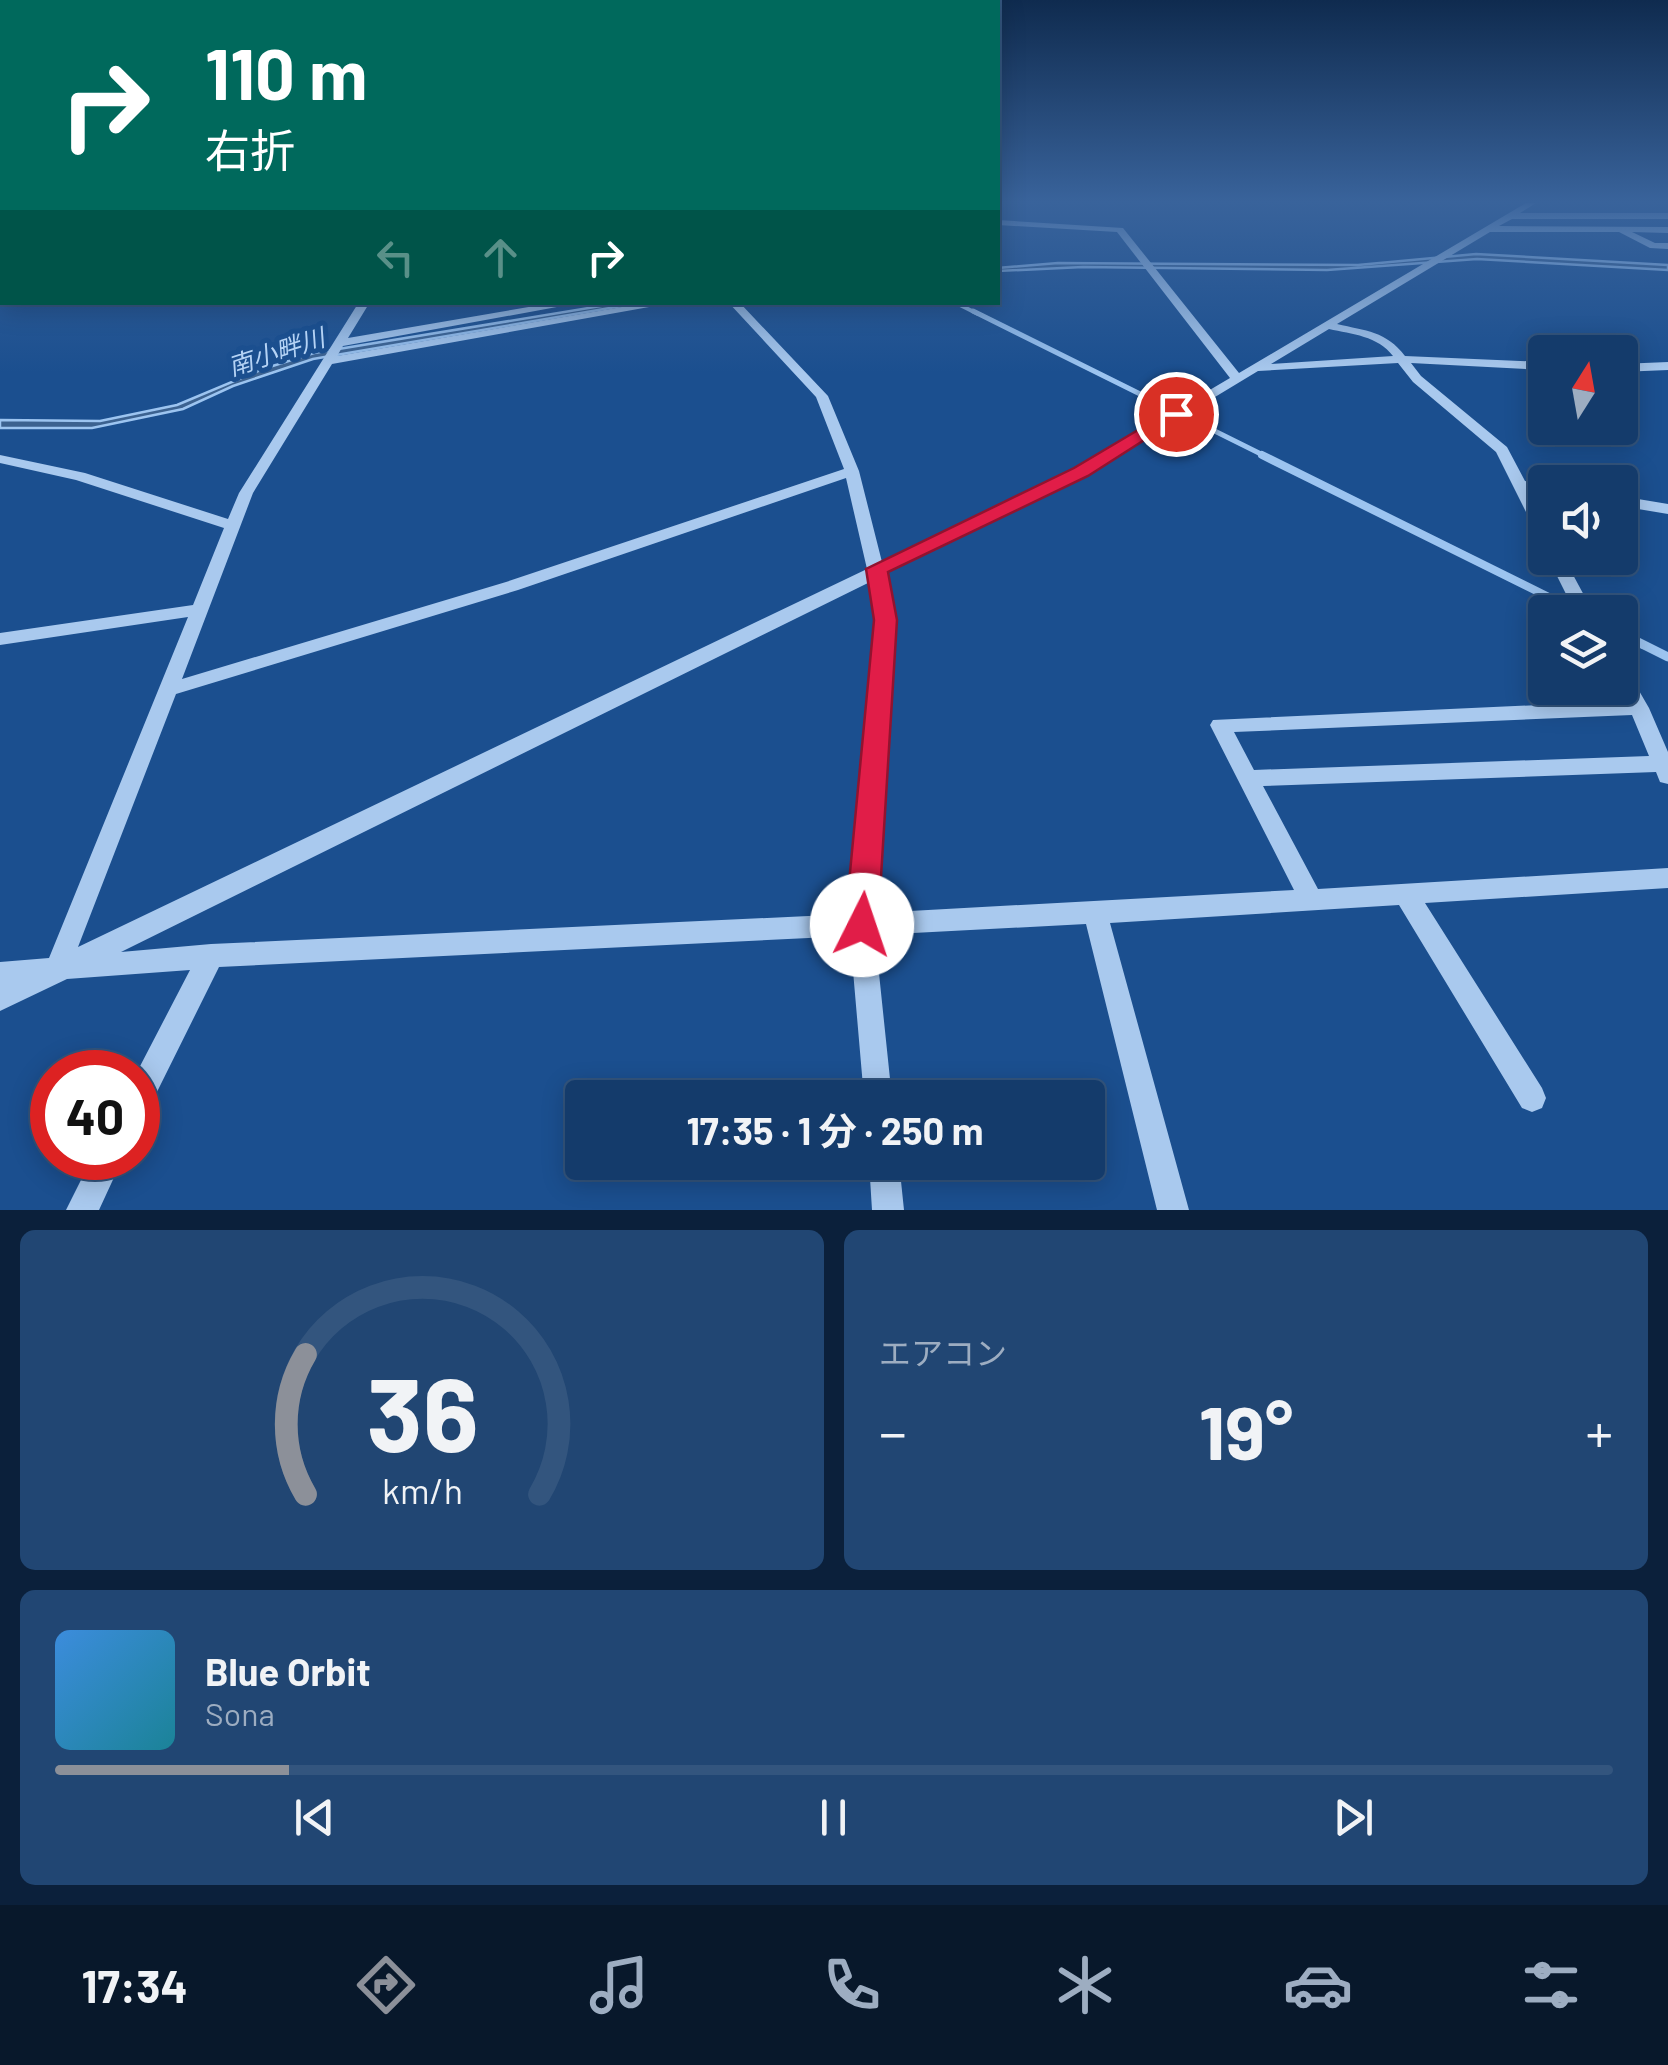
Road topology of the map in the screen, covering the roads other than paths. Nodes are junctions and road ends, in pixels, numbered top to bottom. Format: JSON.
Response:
{"nodes":[{"id":1,"x":1143,"y":259,"type":"edge"},
{"id":2,"x":1437,"y":259,"type":"edge"},
{"id":3,"x":363,"y":305,"type":"edge"},
{"id":4,"x":564,"y":305,"type":"edge"},
{"id":5,"x":652,"y":305,"type":"edge"},
{"id":6,"x":736,"y":305,"type":"edge"},
{"id":7,"x":1326,"y":325,"type":"junction"},
{"id":8,"x":336,"y":352,"type":"junction"},
{"id":9,"x":1402,"y":359,"type":"junction"},
{"id":10,"x":1528,"y":365,"type":"edge"},
{"id":11,"x":1668,"y":366,"type":"edge"},
{"id":12,"x":1638,"y":367,"type":"edge"},
{"id":13,"x":1254,"y":369,"type":"junction"},
{"id":14,"x":1238,"y":378,"type":"junction"},
{"id":15,"x":0,"y":459,"type":"edge"},
{"id":16,"x":852,"y":470,"type":"junction"},
{"id":17,"x":1522,"y":485,"type":"junction"},
{"id":18,"x":1528,"y":486,"type":"edge"},
{"id":19,"x":1528,"y":498,"type":"edge"},
{"id":20,"x":1638,"y":504,"type":"edge"},
{"id":21,"x":1668,"y":509,"type":"edge"},
{"id":22,"x":234,"y":526,"type":"junction"},
{"id":23,"x":877,"y":569,"type":"junction"},
{"id":24,"x":198,"y":610,"type":"junction"},
{"id":25,"x":0,"y":640,"type":"edge"},
{"id":26,"x":167,"y":690,"type":"junction"},
{"id":27,"x":1638,"y":705,"type":"edge"},
{"id":28,"x":1640,"y":708,"type":"junction"},
{"id":29,"x":1665,"y":770,"type":"edge"},
{"id":30,"x":1249,"y":778,"type":"junction"},
{"id":31,"x":1668,"y":878,"type":"edge"},
{"id":32,"x":1404,"y":892,"type":"junction"},
{"id":33,"x":1310,"y":898,"type":"junction"},
{"id":34,"x":1095,"y":913,"type":"junction"},
{"id":35,"x":862,"y":925,"type":"junction"},
{"id":36,"x":210,"y":956,"type":"junction"},
{"id":37,"x":57,"y":970,"type":"junction"},
{"id":38,"x":0,"y":974,"type":"edge"},
{"id":39,"x":0,"y":998,"type":"edge"},
{"id":40,"x":160,"y":1056,"type":"edge"},
{"id":41,"x":876,"y":1080,"type":"edge"},
{"id":42,"x":1532,"y":1098,"type":"dead end"},
{"id":43,"x":97,"y":1180,"type":"edge"},
{"id":44,"x":886,"y":1180,"type":"edge"},
{"id":45,"x":82,"y":1210,"type":"edge"},
{"id":46,"x":888,"y":1210,"type":"edge"},
{"id":47,"x":1173,"y":1210,"type":"edge"}],
"edges":[{"from":1,"to":14,"type":"street"},
{"from":2,"to":7,"type":"street"},
{"from":3,"to":8,"type":"street"},
{"from":4,"to":8,"type":"street"},
{"from":5,"to":8,"type":"street"},
{"from":6,"to":16,"type":"street"},
{"from":7,"to":9,"type":"street"},
{"from":7,"to":13,"type":"street"},
{"from":8,"to":22,"type":"street"},
{"from":9,"to":10,"type":"street"},
{"from":9,"to":13,"type":"street"},
{"from":9,"to":17,"type":"street"},
{"from":11,"to":12,"type":"street"},
{"from":13,"to":14,"type":"street"},
{"from":14,"to":23,"type":"street"},
{"from":15,"to":22,"type":"street"},
{"from":16,"to":23,"type":"street"},
{"from":16,"to":26,"type":"street"},
{"from":17,"to":18,"type":"street"},
{"from":17,"to":19,"type":"street"},
{"from":20,"to":21,"type":"street"},
{"from":22,"to":24,"type":"street"},
{"from":23,"to":35,"type":"street"},
{"from":23,"to":37,"type":"street"},
{"from":24,"to":25,"type":"street"},
{"from":24,"to":26,"type":"street"},
{"from":26,"to":37,"type":"street"},
{"from":27,"to":28,"type":"street"},
{"from":28,"to":29,"type":"street"},
{"from":28,"to":30,"type":"street"},
{"from":29,"to":30,"type":"street"},
{"from":30,"to":33,"type":"street"},
{"from":31,"to":32,"type":"street"},
{"from":32,"to":33,"type":"street"},
{"from":32,"to":42,"type":"street"},
{"from":33,"to":34,"type":"street"},
{"from":34,"to":35,"type":"street"},
{"from":34,"to":47,"type":"street"},
{"from":35,"to":36,"type":"street"},
{"from":35,"to":41,"type":"street"},
{"from":36,"to":37,"type":"street"},
{"from":36,"to":40,"type":"street"},
{"from":37,"to":38,"type":"street"},
{"from":37,"to":39,"type":"street"},
{"from":43,"to":45,"type":"street"},
{"from":44,"to":46,"type":"street"}]}
